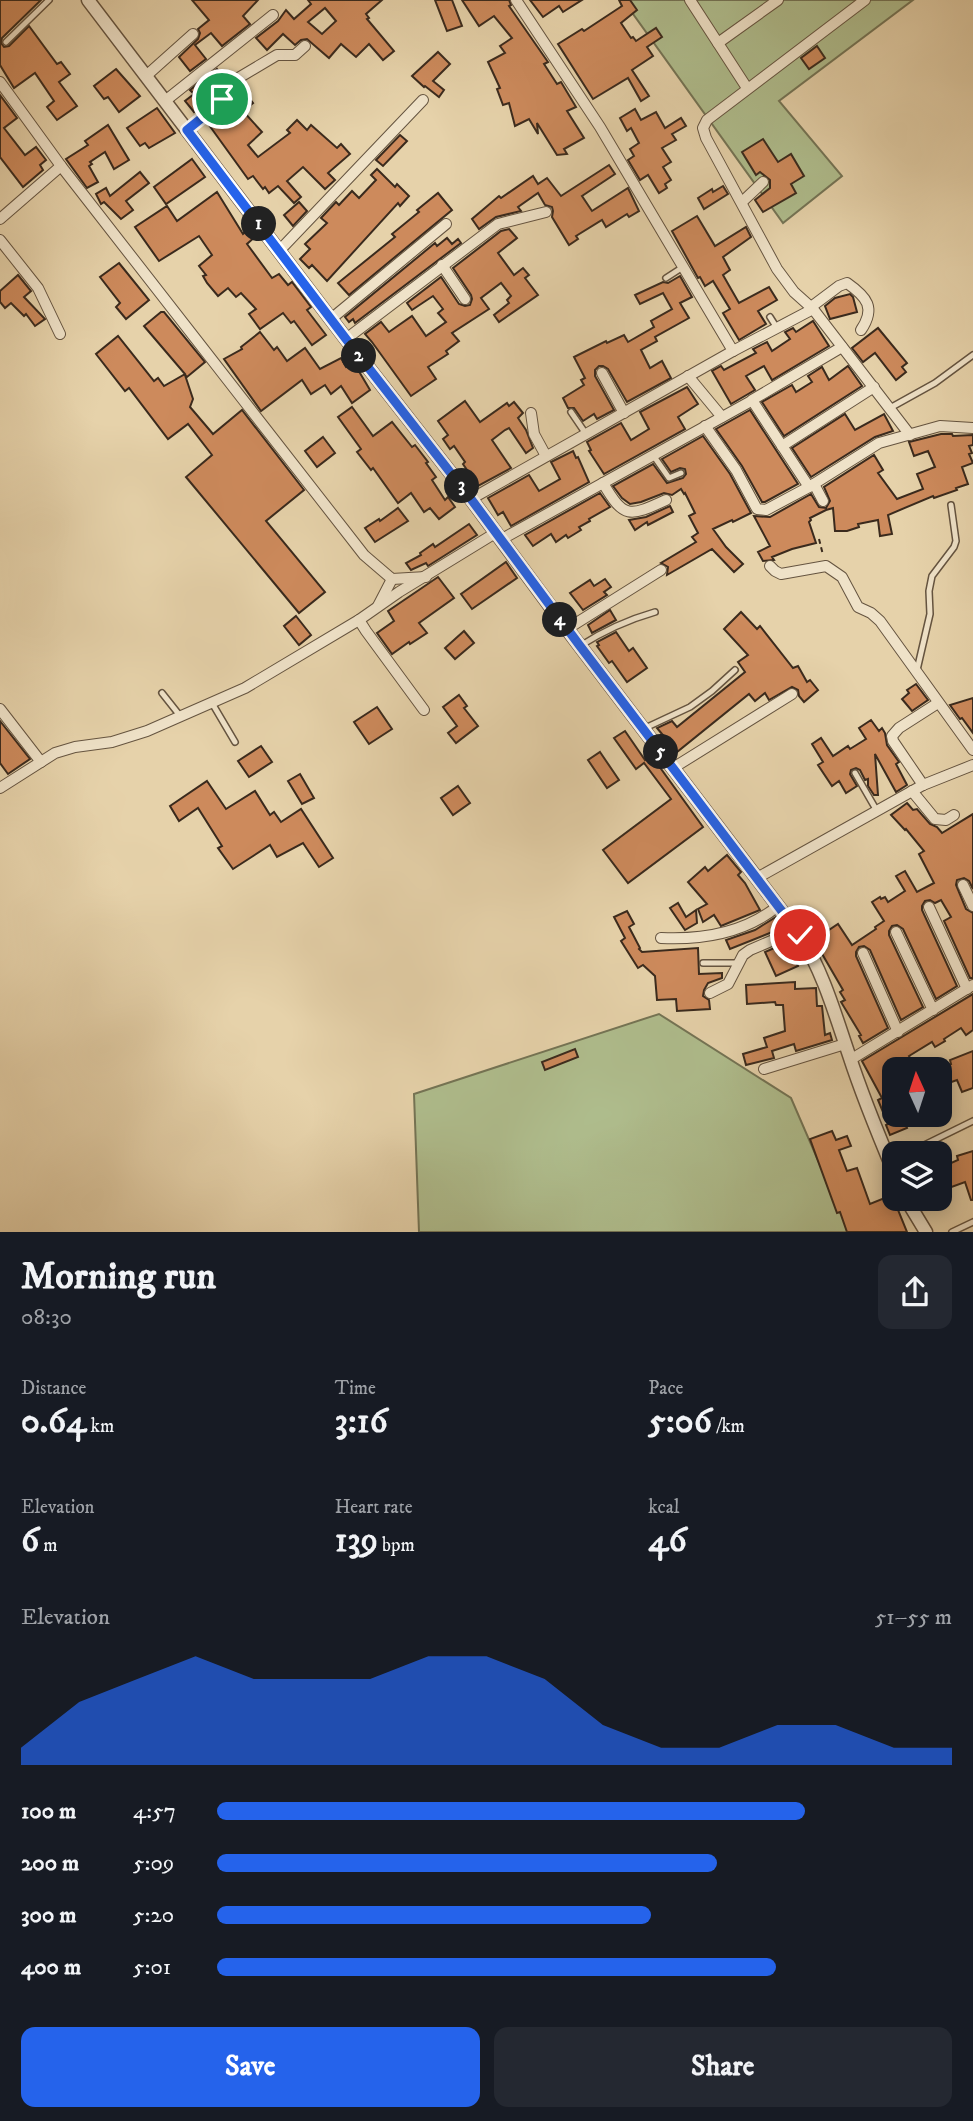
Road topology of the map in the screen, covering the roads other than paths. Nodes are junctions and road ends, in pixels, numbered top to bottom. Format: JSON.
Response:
{"nodes":[{"id":1,"x":49,"y":0,"type":"edge"},
{"id":2,"x":88,"y":0,"type":"edge"},
{"id":3,"x":516,"y":0,"type":"edge"},
{"id":4,"x":690,"y":0,"type":"edge"},
{"id":5,"x":778,"y":0,"type":"edge"},
{"id":6,"x":865,"y":0,"type":"edge"},
{"id":7,"x":273,"y":15,"type":"dead end"},
{"id":8,"x":193,"y":34,"type":"dead end"},
{"id":9,"x":6,"y":42,"type":"dead end"},
{"id":10,"x":718,"y":43,"type":"junction"},
{"id":11,"x":305,"y":46,"type":"dead end"},
{"id":12,"x":145,"y":76,"type":"junction"},
{"id":13,"x":0,"y":82,"type":"edge"},
{"id":14,"x":747,"y":88,"type":"junction"},
{"id":15,"x":423,"y":100,"type":"dead end"},
{"id":16,"x":165,"y":102,"type":"junction"},
{"id":17,"x":187,"y":130,"type":"junction"},
{"id":18,"x":61,"y":166,"type":"junction"},
{"id":19,"x":763,"y":182,"type":"dead end"},
{"id":20,"x":742,"y":202,"type":"junction"},
{"id":21,"x":546,"y":212,"type":"dead end"},
{"id":22,"x":0,"y":219,"type":"edge"},
{"id":23,"x":446,"y":224,"type":"dead end"},
{"id":24,"x":0,"y":240,"type":"edge"},
{"id":25,"x":279,"y":251,"type":"junction"},
{"id":26,"x":442,"y":265,"type":"junction"},
{"id":27,"x":683,"y":267,"type":"junction"},
{"id":28,"x":667,"y":278,"type":"dead end"},
{"id":29,"x":465,"y":299,"type":"dead end"},
{"id":30,"x":812,"y":308,"type":"junction"},
{"id":31,"x":770,"y":317,"type":"dead end"},
{"id":32,"x":331,"y":319,"type":"junction"},
{"id":33,"x":777,"y":328,"type":"junction"},
{"id":34,"x":861,"y":330,"type":"dead end"},
{"id":35,"x":60,"y":334,"type":"dead end"},
{"id":36,"x":346,"y":339,"type":"junction"},
{"id":37,"x":842,"y":347,"type":"junction"},
{"id":38,"x":733,"y":351,"type":"junction"},
{"id":39,"x":973,"y":355,"type":"edge"},
{"id":40,"x":601,"y":373,"type":"dead end"},
{"id":41,"x":688,"y":376,"type":"junction"},
{"id":42,"x":874,"y":387,"type":"junction"},
{"id":43,"x":753,"y":400,"type":"junction"},
{"id":44,"x":890,"y":408,"type":"junction"},
{"id":45,"x":571,"y":412,"type":"dead end"},
{"id":46,"x":531,"y":413,"type":"dead end"},
{"id":47,"x":624,"y":413,"type":"junction"},
{"id":48,"x":722,"y":417,"type":"junction"},
{"id":49,"x":705,"y":426,"type":"junction"},
{"id":50,"x":973,"y":428,"type":"edge"},
{"id":51,"x":586,"y":434,"type":"junction"},
{"id":52,"x":910,"y":435,"type":"junction"},
{"id":53,"x":782,"y":446,"type":"junction"},
{"id":54,"x":653,"y":454,"type":"junction"},
{"id":55,"x":546,"y":456,"type":"junction"},
{"id":56,"x":681,"y":474,"type":"dead end"},
{"id":57,"x":603,"y":482,"type":"junction"},
{"id":58,"x":812,"y":486,"type":"junction"},
{"id":59,"x":471,"y":499,"type":"junction"},
{"id":60,"x":666,"y":500,"type":"dead end"},
{"id":61,"x":823,"y":501,"type":"dead end"},
{"id":62,"x":951,"y":505,"type":"dead end"},
{"id":63,"x":499,"y":536,"type":"junction"},
{"id":64,"x":770,"y":566,"type":"dead end"},
{"id":65,"x":661,"y":570,"type":"dead end"},
{"id":66,"x":426,"y":576,"type":"junction"},
{"id":67,"x":392,"y":579,"type":"junction"},
{"id":68,"x":377,"y":608,"type":"junction"},
{"id":69,"x":656,"y":612,"type":"dead end"},
{"id":70,"x":359,"y":620,"type":"junction"},
{"id":71,"x":567,"y":629,"type":"junction"},
{"id":72,"x":580,"y":646,"type":"junction"},
{"id":73,"x":735,"y":670,"type":"dead end"},
{"id":74,"x":916,"y":673,"type":"junction"},
{"id":75,"x":163,"y":693,"type":"dead end"},
{"id":76,"x":792,"y":694,"type":"dead end"},
{"id":77,"x":212,"y":703,"type":"junction"},
{"id":78,"x":938,"y":703,"type":"junction"},
{"id":79,"x":0,"y":709,"type":"edge"},
{"id":80,"x":424,"y":710,"type":"dead end"},
{"id":81,"x":181,"y":716,"type":"junction"},
{"id":82,"x":643,"y":729,"type":"junction"},
{"id":83,"x":235,"y":742,"type":"dead end"},
{"id":84,"x":973,"y":750,"type":"edge"},
{"id":85,"x":41,"y":762,"type":"junction"},
{"id":86,"x":973,"y":765,"type":"edge"},
{"id":87,"x":673,"y":768,"type":"junction"},
{"id":88,"x":855,"y":774,"type":"dead end"},
{"id":89,"x":923,"y":785,"type":"junction"},
{"id":90,"x":0,"y":788,"type":"edge"},
{"id":91,"x":912,"y":791,"type":"junction"},
{"id":92,"x":877,"y":811,"type":"junction"},
{"id":93,"x":954,"y":815,"type":"dead end"},
{"id":94,"x":757,"y":878,"type":"junction"},
{"id":95,"x":964,"y":885,"type":"dead end"},
{"id":96,"x":778,"y":906,"type":"junction"},
{"id":97,"x":973,"y":906,"type":"edge"},
{"id":98,"x":929,"y":907,"type":"dead end"},
{"id":99,"x":797,"y":930,"type":"junction"},
{"id":100,"x":895,"y":932,"type":"dead end"},
{"id":101,"x":662,"y":938,"type":"dead end"},
{"id":102,"x":863,"y":953,"type":"dead end"},
{"id":103,"x":703,"y":963,"type":"dead end"},
{"id":104,"x":738,"y":963,"type":"junction"},
{"id":105,"x":970,"y":987,"type":"edge"},
{"id":106,"x":710,"y":992,"type":"dead end"},
{"id":107,"x":933,"y":1010,"type":"junction"},
{"id":108,"x":898,"y":1031,"type":"junction"},
{"id":109,"x":845,"y":1044,"type":"junction"},
{"id":110,"x":850,"y":1060,"type":"junction"},
{"id":111,"x":764,"y":1069,"type":"dead end"},
{"id":112,"x":973,"y":1121,"type":"edge"},
{"id":113,"x":883,"y":1141,"type":"edge"},
{"id":114,"x":932,"y":1141,"type":"edge"},
{"id":115,"x":913,"y":1211,"type":"edge"},
{"id":116,"x":973,"y":1222,"type":"edge"},
{"id":117,"x":925,"y":1231,"type":"edge"},
{"id":118,"x":952,"y":1232,"type":"edge"}],
"edges":[{"from":1,"to":9,"type":"lane"},
{"from":2,"to":12,"type":"street"},
{"from":3,"to":27,"type":"street"},
{"from":4,"to":10,"type":"street"},
{"from":5,"to":10,"type":"street"},
{"from":6,"to":14,"type":"street"},
{"from":7,"to":16,"type":"street"},
{"from":8,"to":12,"type":"street"},
{"from":10,"to":14,"type":"street"},
{"from":11,"to":17,"type":"street"},
{"from":12,"to":16,"type":"street"},
{"from":13,"to":18,"type":"street"},
{"from":14,"to":20,"type":"street"},
{"from":15,"to":25,"type":"street"},
{"from":16,"to":17,"type":"street"},
{"from":17,"to":25,"type":"street"},
{"from":18,"to":22,"type":"street"},
{"from":18,"to":67,"type":"street"},
{"from":19,"to":20,"type":"street"},
{"from":20,"to":30,"type":"street"},
{"from":21,"to":26,"type":"street"},
{"from":23,"to":32,"type":"street"},
{"from":24,"to":35,"type":"street"},
{"from":25,"to":32,"type":"street"},
{"from":26,"to":29,"type":"street"},
{"from":26,"to":36,"type":"street"},
{"from":27,"to":28,"type":"lane"},
{"from":27,"to":38,"type":"street"},
{"from":30,"to":33,"type":"street"},
{"from":30,"to":34,"type":"street"},
{"from":30,"to":37,"type":"street"},
{"from":31,"to":33,"type":"lane"},
{"from":32,"to":36,"type":"street"},
{"from":33,"to":38,"type":"street"},
{"from":36,"to":59,"type":"street"},
{"from":37,"to":42,"type":"street"},
{"from":37,"to":43,"type":"street"},
{"from":38,"to":41,"type":"street"},
{"from":39,"to":44,"type":"lane"},
{"from":40,"to":47,"type":"street"},
{"from":41,"to":47,"type":"street"},
{"from":41,"to":48,"type":"street"},
{"from":42,"to":44,"type":"street"},
{"from":42,"to":53,"type":"street"},
{"from":43,"to":48,"type":"street"},
{"from":43,"to":53,"type":"street"},
{"from":44,"to":52,"type":"street"},
{"from":45,"to":51,"type":"lane"},
{"from":46,"to":55,"type":"street"},
{"from":47,"to":51,"type":"street"},
{"from":48,"to":49,"type":"street"},
{"from":49,"to":54,"type":"street"},
{"from":49,"to":58,"type":"street"},
{"from":50,"to":52,"type":"street"},
{"from":51,"to":55,"type":"street"},
{"from":52,"to":58,"type":"street"},
{"from":53,"to":58,"type":"street"},
{"from":54,"to":56,"type":"lane"},
{"from":54,"to":57,"type":"street"},
{"from":55,"to":59,"type":"street"},
{"from":57,"to":60,"type":"street"},
{"from":57,"to":63,"type":"street"},
{"from":58,"to":61,"type":"street"},
{"from":59,"to":63,"type":"street"},
{"from":62,"to":74,"type":"lane"},
{"from":63,"to":66,"type":"street"},
{"from":63,"to":71,"type":"street"},
{"from":64,"to":74,"type":"street"},
{"from":65,"to":71,"type":"street"},
{"from":66,"to":67,"type":"street"},
{"from":66,"to":68,"type":"street"},
{"from":67,"to":68,"type":"street"},
{"from":68,"to":70,"type":"street"},
{"from":69,"to":72,"type":"lane"},
{"from":70,"to":77,"type":"street"},
{"from":70,"to":80,"type":"street"},
{"from":71,"to":72,"type":"street"},
{"from":72,"to":82,"type":"street"},
{"from":73,"to":82,"type":"lane"},
{"from":74,"to":78,"type":"street"},
{"from":75,"to":81,"type":"lane"},
{"from":76,"to":87,"type":"street"},
{"from":77,"to":81,"type":"street"},
{"from":77,"to":83,"type":"lane"},
{"from":78,"to":84,"type":"street"},
{"from":78,"to":89,"type":"street"},
{"from":79,"to":85,"type":"street"},
{"from":81,"to":85,"type":"street"},
{"from":82,"to":87,"type":"street"},
{"from":85,"to":90,"type":"street"},
{"from":86,"to":89,"type":"street"},
{"from":87,"to":94,"type":"street"},
{"from":88,"to":92,"type":"lane"},
{"from":89,"to":91,"type":"street"},
{"from":91,"to":92,"type":"street"},
{"from":91,"to":93,"type":"street"},
{"from":92,"to":94,"type":"street"},
{"from":94,"to":96,"type":"street"},
{"from":95,"to":97,"type":"street"},
{"from":96,"to":99,"type":"street"},
{"from":96,"to":101,"type":"street"},
{"from":98,"to":105,"type":"street"},
{"from":99,"to":104,"type":"street"},
{"from":99,"to":109,"type":"street"},
{"from":100,"to":107,"type":"street"},
{"from":102,"to":108,"type":"street"},
{"from":103,"to":104,"type":"lane"},
{"from":104,"to":106,"type":"street"},
{"from":105,"to":107,"type":"street"},
{"from":107,"to":108,"type":"street"},
{"from":108,"to":110,"type":"street"},
{"from":109,"to":110,"type":"street"},
{"from":109,"to":111,"type":"street"},
{"from":110,"to":113,"type":"street"},
{"from":112,"to":114,"type":"lane"},
{"from":115,"to":117,"type":"street"},
{"from":116,"to":118,"type":"lane"}]}
